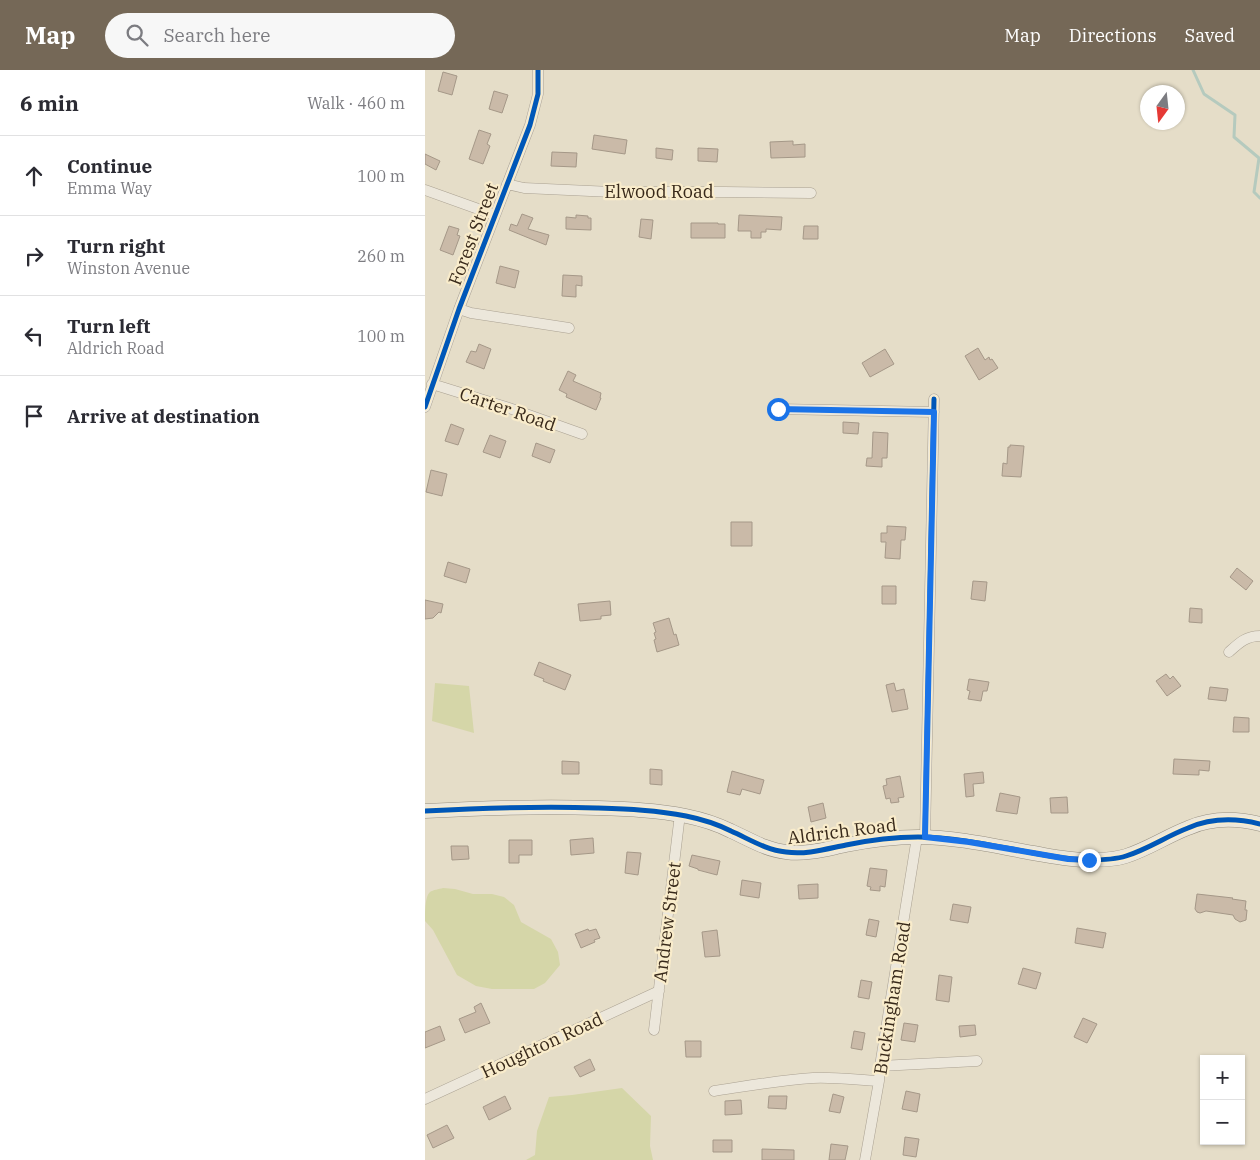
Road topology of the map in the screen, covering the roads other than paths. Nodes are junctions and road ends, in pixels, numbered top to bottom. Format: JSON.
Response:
{"nodes":[{"id":1,"x":538,"y":70,"type":"edge"},
{"id":2,"x":507,"y":184,"type":"junction"},
{"id":3,"x":425,"y":190,"type":"edge"},
{"id":4,"x":811,"y":193,"type":"dead end"},
{"id":5,"x":495,"y":215,"type":"junction"},
{"id":6,"x":459,"y":309,"type":"junction"},
{"id":7,"x":569,"y":328,"type":"dead end"},
{"id":8,"x":433,"y":384,"type":"junction"},
{"id":9,"x":934,"y":399,"type":"dead end"},
{"id":10,"x":425,"y":406,"type":"edge"},
{"id":11,"x":778,"y":409,"type":"dead end"},
{"id":12,"x":934,"y":412,"type":"junction"},
{"id":13,"x":583,"y":434,"type":"dead end"},
{"id":14,"x":1260,"y":636,"type":"edge"},
{"id":15,"x":1229,"y":652,"type":"dead end"},
{"id":16,"x":425,"y":811,"type":"edge"},
{"id":17,"x":680,"y":814,"type":"junction"},
{"id":18,"x":1260,"y":824,"type":"edge"},
{"id":19,"x":921,"y":837,"type":"junction"},
{"id":20,"x":659,"y":991,"type":"junction"},
{"id":21,"x":653,"y":1030,"type":"dead end"},
{"id":22,"x":977,"y":1061,"type":"dead end"},
{"id":23,"x":880,"y":1066,"type":"junction"},
{"id":24,"x":879,"y":1080,"type":"junction"},
{"id":25,"x":714,"y":1091,"type":"dead end"},
{"id":26,"x":425,"y":1099,"type":"edge"},
{"id":27,"x":865,"y":1160,"type":"edge"}],
"edges":[{"from":1,"to":2,"type":"street","name":"Forest Street"},
{"from":2,"to":4,"type":"street","name":"Elwood Road"},
{"from":2,"to":5,"type":"street","name":"Forest Street"},
{"from":3,"to":5,"type":"street"},
{"from":5,"to":6,"type":"street","name":"Forest Street"},
{"from":6,"to":7,"type":"street"},
{"from":6,"to":8,"type":"street","name":"Forest Street"},
{"from":8,"to":10,"type":"street","name":"Forest Street"},
{"from":8,"to":13,"type":"street","name":"Carter Road"},
{"from":9,"to":12,"type":"street","name":"Buckingham Road"},
{"from":11,"to":12,"type":"street"},
{"from":12,"to":19,"type":"street","name":"Buckingham Road"},
{"from":14,"to":15,"type":"street"},
{"from":16,"to":17,"type":"street","name":"Aldrich Road"},
{"from":17,"to":19,"type":"street","name":"Aldrich Road"},
{"from":17,"to":20,"type":"street","name":"Andrew Street"},
{"from":18,"to":19,"type":"street","name":"Aldrich Road"},
{"from":19,"to":23,"type":"street","name":"Buckingham Road"},
{"from":20,"to":21,"type":"street","name":"Andrew Street"},
{"from":20,"to":26,"type":"street","name":"Houghton Road"},
{"from":22,"to":23,"type":"street"},
{"from":23,"to":24,"type":"street","name":"Buckingham Road"},
{"from":24,"to":25,"type":"street"},
{"from":24,"to":27,"type":"street","name":"Buckingham Road"}]}
